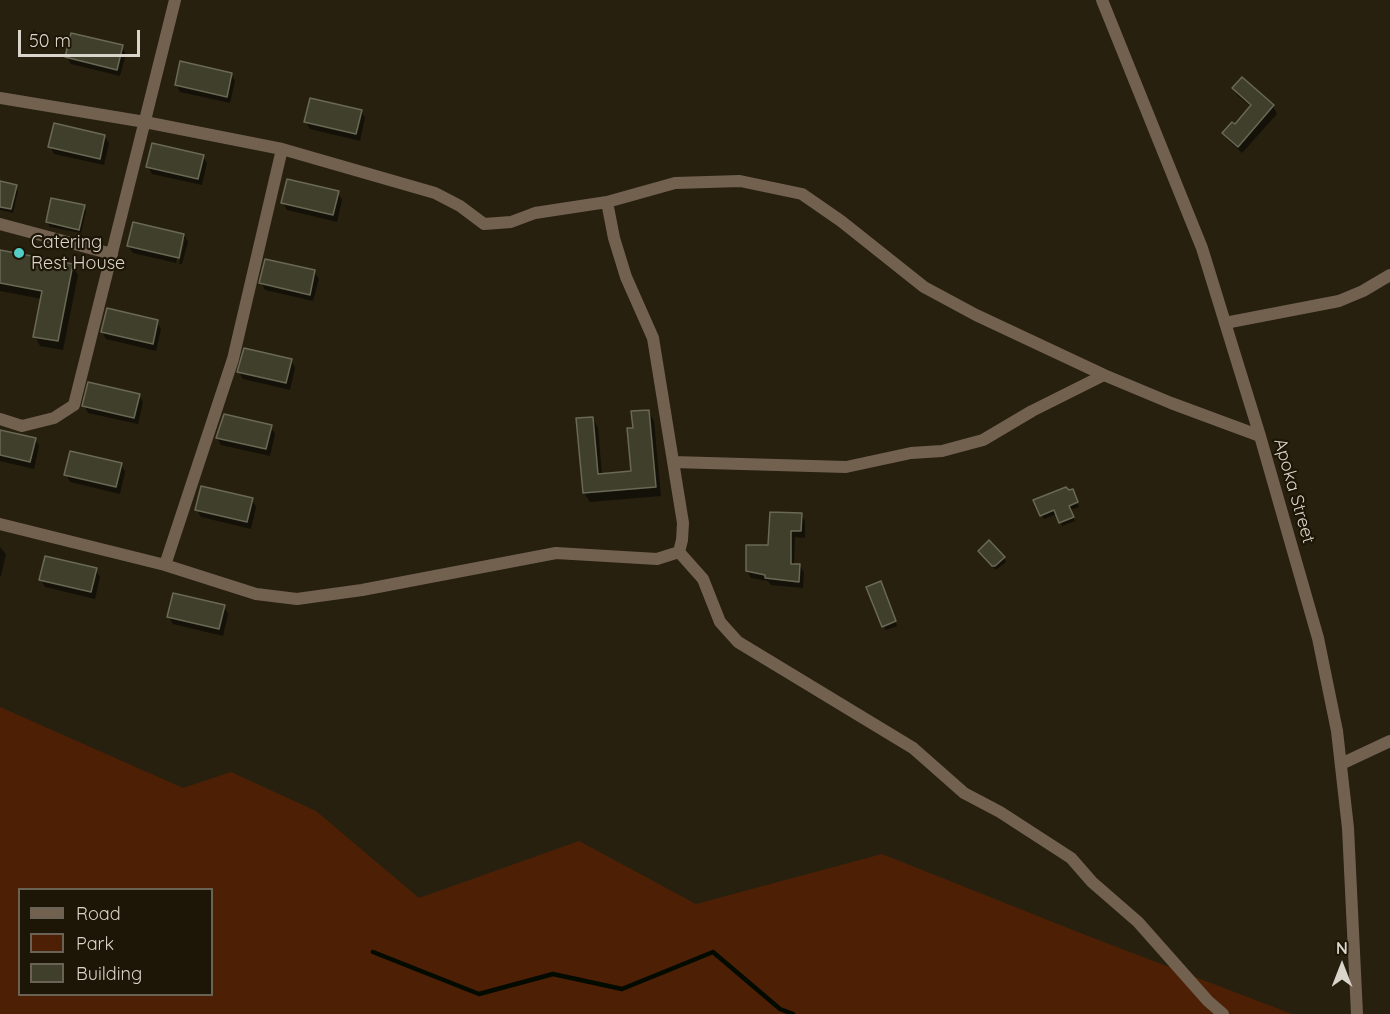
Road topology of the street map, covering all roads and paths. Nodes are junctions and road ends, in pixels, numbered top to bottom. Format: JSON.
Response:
{"nodes":[{"id":1,"x":175,"y":0,"type":"edge"},
{"id":2,"x":1102,"y":0,"type":"edge"},
{"id":3,"x":0,"y":98,"type":"edge"},
{"id":4,"x":145,"y":122,"type":"junction"},
{"id":5,"x":282,"y":148,"type":"junction"},
{"id":6,"x":607,"y":202,"type":"junction"},
{"id":7,"x":0,"y":224,"type":"edge"},
{"id":8,"x":112,"y":254,"type":"junction"},
{"id":9,"x":1390,"y":274,"type":"edge"},
{"id":10,"x":1225,"y":323,"type":"junction"},
{"id":11,"x":1104,"y":375,"type":"junction"},
{"id":12,"x":0,"y":419,"type":"edge"},
{"id":13,"x":1260,"y":436,"type":"junction"},
{"id":14,"x":673,"y":462,"type":"junction"},
{"id":15,"x":0,"y":525,"type":"edge"},
{"id":16,"x":679,"y":552,"type":"junction"},
{"id":17,"x":165,"y":565,"type":"junction"},
{"id":18,"x":1390,"y":741,"type":"edge"},
{"id":19,"x":1341,"y":764,"type":"junction"},
{"id":20,"x":1223,"y":1014,"type":"edge"},
{"id":21,"x":1357,"y":1014,"type":"edge"}],
"edges":[{"from":1,"to":4,"type":"street"},
{"from":2,"to":10,"type":"street","name":"Apoka Street"},
{"from":3,"to":4,"type":"street"},
{"from":4,"to":5,"type":"street"},
{"from":4,"to":8,"type":"street"},
{"from":5,"to":6,"type":"street"},
{"from":5,"to":17,"type":"street"},
{"from":6,"to":11,"type":"street"},
{"from":6,"to":14,"type":"street"},
{"from":7,"to":8,"type":"street"},
{"from":8,"to":12,"type":"street"},
{"from":9,"to":10,"type":"street"},
{"from":10,"to":13,"type":"street","name":"Apoka Street"},
{"from":11,"to":13,"type":"street"},
{"from":11,"to":14,"type":"street"},
{"from":13,"to":19,"type":"street","name":"Apoka Street"},
{"from":14,"to":16,"type":"street"},
{"from":15,"to":17,"type":"street"},
{"from":16,"to":17,"type":"street"},
{"from":16,"to":20,"type":"street"},
{"from":18,"to":19,"type":"street"},
{"from":19,"to":21,"type":"street","name":"Apoka Street"}]}
